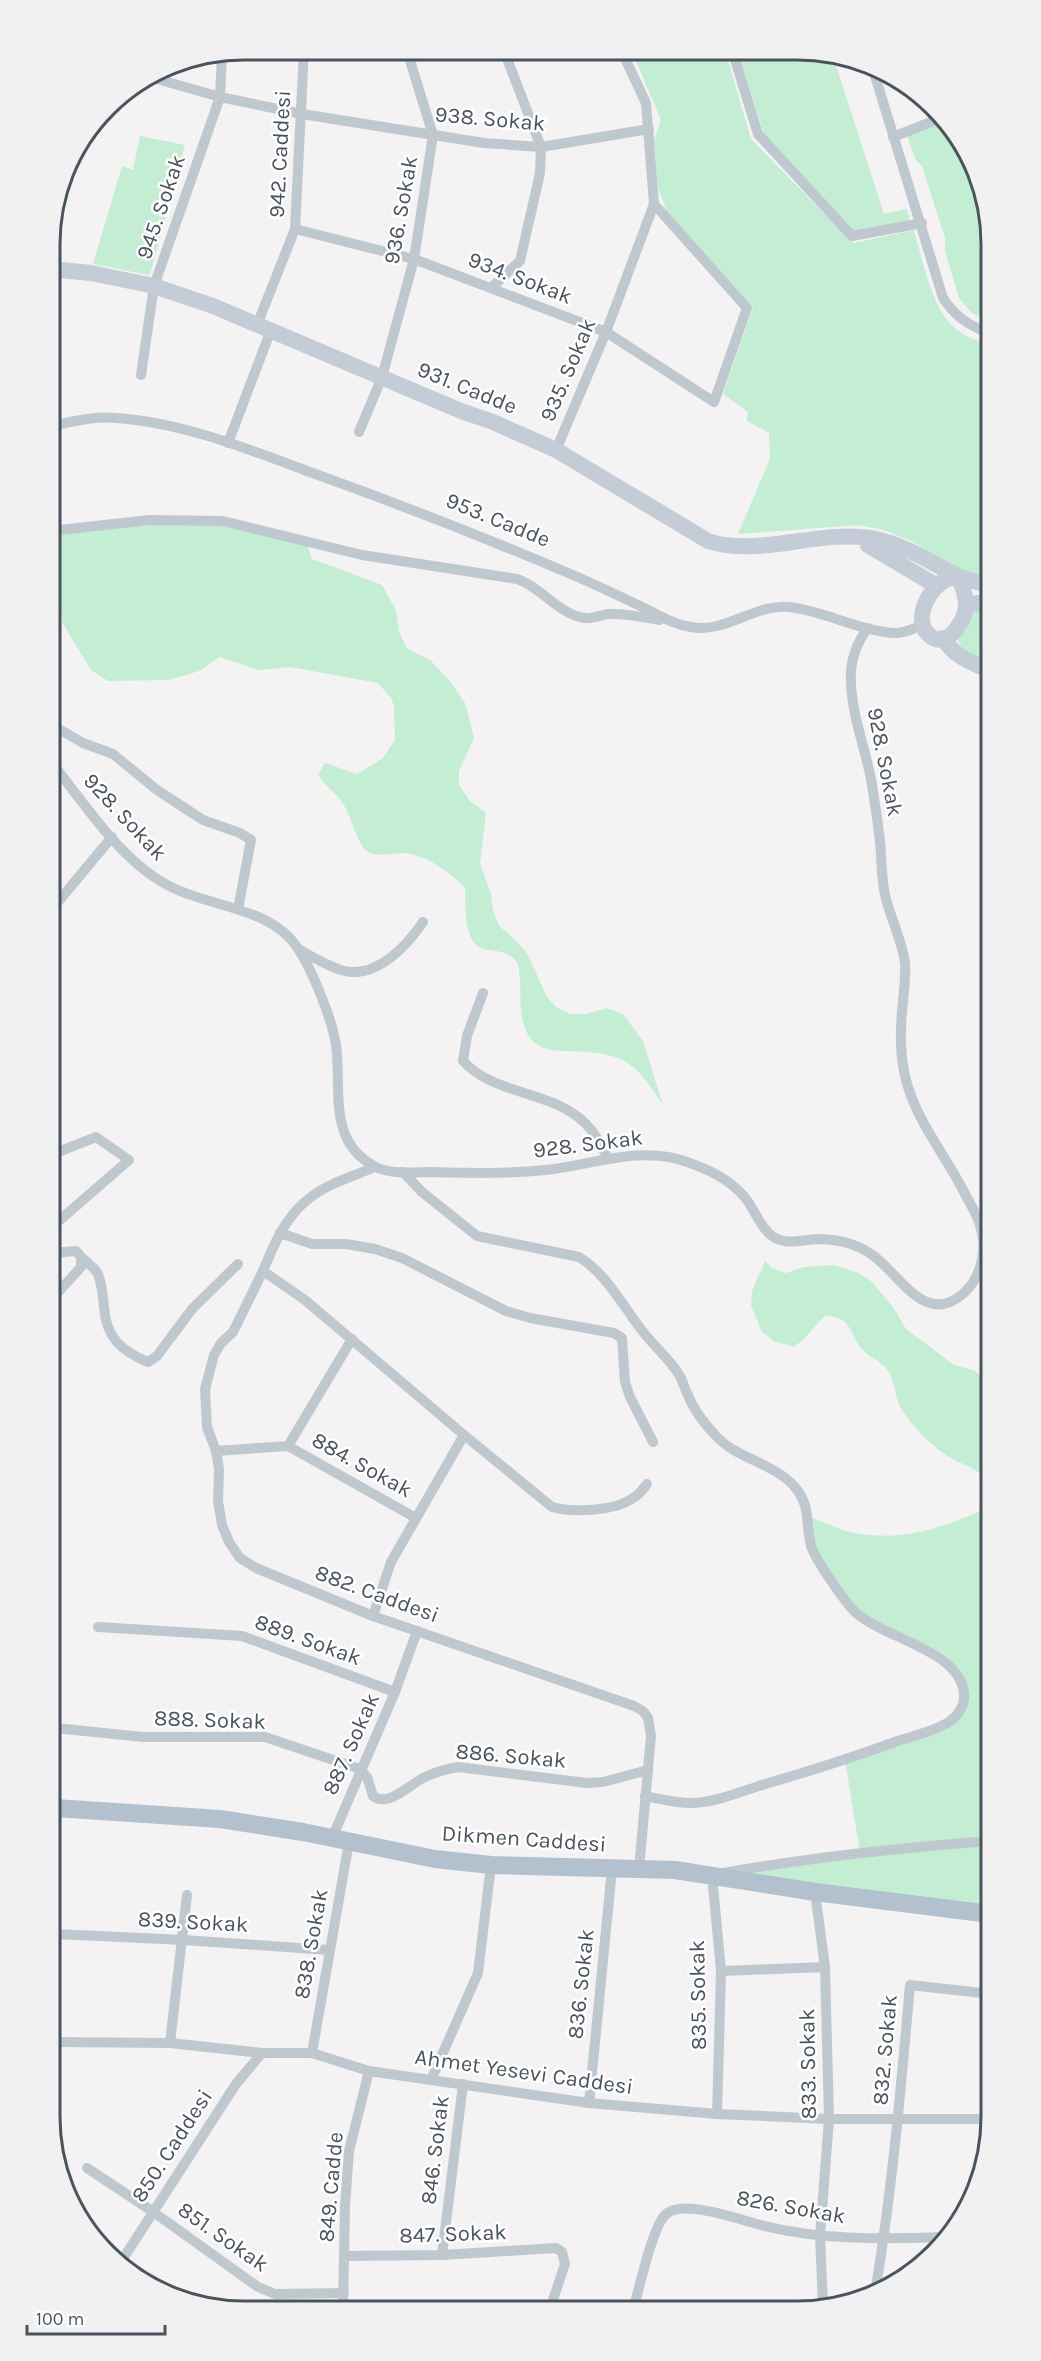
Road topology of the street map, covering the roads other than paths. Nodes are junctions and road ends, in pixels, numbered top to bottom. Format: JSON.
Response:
{"nodes":[{"id":1,"x":304,"y":60,"type":"edge"},
{"id":2,"x":410,"y":60,"type":"edge"},
{"id":3,"x":507,"y":60,"type":"edge"},
{"id":4,"x":626,"y":60,"type":"edge"},
{"id":5,"x":735,"y":60,"type":"edge"},
{"id":6,"x":222,"y":62,"type":"edge"},
{"id":7,"x":876,"y":78,"type":"edge"},
{"id":8,"x":161,"y":80,"type":"edge"},
{"id":9,"x":220,"y":97,"type":"junction"},
{"id":10,"x":302,"y":114,"type":"junction"},
{"id":11,"x":933,"y":121,"type":"edge"},
{"id":12,"x":649,"y":129,"type":"junction"},
{"id":13,"x":433,"y":135,"type":"junction"},
{"id":14,"x":893,"y":137,"type":"junction"},
{"id":15,"x":541,"y":147,"type":"junction"},
{"id":16,"x":654,"y":204,"type":"junction"},
{"id":17,"x":922,"y":223,"type":"junction"},
{"id":18,"x":295,"y":230,"type":"junction"},
{"id":19,"x":414,"y":259,"type":"junction"},
{"id":20,"x":60,"y":270,"type":"edge"},
{"id":21,"x":154,"y":286,"type":"junction"},
{"id":22,"x":491,"y":288,"type":"junction"},
{"id":23,"x":264,"y":327,"type":"junction"},
{"id":24,"x":981,"y":330,"type":"edge"},
{"id":25,"x":606,"y":332,"type":"junction"},
{"id":26,"x":141,"y":375,"type":"dead end"},
{"id":27,"x":382,"y":377,"type":"junction"},
{"id":28,"x":60,"y":424,"type":"edge"},
{"id":29,"x":359,"y":432,"type":"dead end"},
{"id":30,"x":228,"y":443,"type":"junction"},
{"id":31,"x":556,"y":450,"type":"junction"},
{"id":32,"x":60,"y":530,"type":"edge"},
{"id":33,"x":857,"y":538,"type":"junction"},
{"id":34,"x":959,"y":577,"type":"junction"},
{"id":35,"x":981,"y":584,"type":"edge"},
{"id":36,"x":937,"y":586,"type":"junction"},
{"id":37,"x":981,"y":603,"type":"edge"},
{"id":38,"x":966,"y":605,"type":"junction"},
{"id":39,"x":669,"y":621,"type":"junction"},
{"id":40,"x":923,"y":625,"type":"junction"},
{"id":41,"x":868,"y":628,"type":"junction"},
{"id":42,"x":943,"y":638,"type":"junction"},
{"id":43,"x":981,"y":667,"type":"edge"},
{"id":44,"x":60,"y":730,"type":"edge"},
{"id":45,"x":60,"y":773,"type":"edge"},
{"id":46,"x":112,"y":837,"type":"junction"},
{"id":47,"x":60,"y":899,"type":"edge"},
{"id":48,"x":238,"y":909,"type":"junction"},
{"id":49,"x":423,"y":922,"type":"dead end"},
{"id":50,"x":300,"y":950,"type":"junction"},
{"id":51,"x":483,"y":993,"type":"dead end"},
{"id":52,"x":60,"y":1151,"type":"edge"},
{"id":53,"x":608,"y":1160,"type":"junction"},
{"id":54,"x":375,"y":1167,"type":"junction"},
{"id":55,"x":403,"y":1172,"type":"junction"},
{"id":56,"x":60,"y":1220,"type":"edge"},
{"id":57,"x":981,"y":1230,"type":"edge"},
{"id":58,"x":280,"y":1233,"type":"junction"},
{"id":59,"x":60,"y":1252,"type":"edge"},
{"id":60,"x":81,"y":1257,"type":"junction"},
{"id":61,"x":238,"y":1264,"type":"dead end"},
{"id":62,"x":981,"y":1264,"type":"edge"},
{"id":63,"x":263,"y":1271,"type":"junction"},
{"id":64,"x":60,"y":1290,"type":"edge"},
{"id":65,"x":638,"y":1325,"type":"junction"},
{"id":66,"x":622,"y":1338,"type":"junction"},
{"id":67,"x":352,"y":1339,"type":"junction"},
{"id":68,"x":464,"y":1435,"type":"junction"},
{"id":69,"x":652,"y":1442,"type":"dead end"},
{"id":70,"x":288,"y":1446,"type":"junction"},
{"id":71,"x":216,"y":1451,"type":"junction"},
{"id":72,"x":647,"y":1484,"type":"dead end"},
{"id":73,"x":416,"y":1518,"type":"junction"},
{"id":74,"x":373,"y":1616,"type":"junction"},
{"id":75,"x":99,"y":1627,"type":"dead end"},
{"id":76,"x":417,"y":1631,"type":"junction"},
{"id":77,"x":395,"y":1692,"type":"junction"},
{"id":78,"x":60,"y":1729,"type":"edge"},
{"id":79,"x":360,"y":1769,"type":"junction"},
{"id":80,"x":648,"y":1770,"type":"junction"},
{"id":81,"x":645,"y":1796,"type":"junction"},
{"id":82,"x":60,"y":1808,"type":"edge"},
{"id":83,"x":340,"y":1840,"type":"junction"},
{"id":84,"x":981,"y":1842,"type":"edge"},
{"id":85,"x":490,"y":1865,"type":"junction"},
{"id":86,"x":612,"y":1869,"type":"junction"},
{"id":87,"x":639,"y":1869,"type":"junction"},
{"id":88,"x":712,"y":1875,"type":"junction"},
{"id":89,"x":815,"y":1892,"type":"junction"},
{"id":90,"x":187,"y":1895,"type":"dead end"},
{"id":91,"x":981,"y":1913,"type":"edge"},
{"id":92,"x":60,"y":1934,"type":"edge"},
{"id":93,"x":184,"y":1940,"type":"junction"},
{"id":94,"x":329,"y":1950,"type":"junction"},
{"id":95,"x":825,"y":1967,"type":"junction"},
{"id":96,"x":721,"y":1971,"type":"junction"},
{"id":97,"x":981,"y":1993,"type":"edge"},
{"id":98,"x":60,"y":2042,"type":"edge"},
{"id":99,"x":170,"y":2043,"type":"junction"},
{"id":100,"x":262,"y":2053,"type":"junction"},
{"id":101,"x":312,"y":2053,"type":"junction"},
{"id":102,"x":369,"y":2071,"type":"junction"},
{"id":103,"x":431,"y":2079,"type":"junction"},
{"id":104,"x":462,"y":2084,"type":"junction"},
{"id":105,"x":589,"y":2103,"type":"junction"},
{"id":106,"x":717,"y":2114,"type":"junction"},
{"id":107,"x":899,"y":2118,"type":"junction"},
{"id":108,"x":829,"y":2119,"type":"junction"},
{"id":109,"x":981,"y":2119,"type":"edge"},
{"id":110,"x":87,"y":2168,"type":"dead end"},
{"id":111,"x":152,"y":2211,"type":"junction"},
{"id":112,"x":820,"y":2236,"type":"junction"},
{"id":113,"x":935,"y":2237,"type":"edge"},
{"id":114,"x":884,"y":2239,"type":"junction"},
{"id":115,"x":442,"y":2255,"type":"junction"},
{"id":116,"x":124,"y":2256,"type":"edge"},
{"id":117,"x":344,"y":2256,"type":"junction"},
{"id":118,"x":877,"y":2282,"type":"edge"},
{"id":119,"x":344,"y":2294,"type":"junction"},
{"id":120,"x":823,"y":2299,"type":"edge"},
{"id":121,"x":343,"y":2301,"type":"edge"},
{"id":122,"x":553,"y":2301,"type":"edge"},
{"id":123,"x":636,"y":2301,"type":"edge"}],
"edges":[{"from":1,"to":10,"type":"street","name":"942. Caddesi"},
{"from":2,"to":13,"type":"street","name":"936. Sokak"},
{"from":3,"to":15,"type":"street"},
{"from":4,"to":12,"type":"street"},
{"from":5,"to":17,"type":"street"},
{"from":6,"to":9,"type":"street","name":"945. Sokak"},
{"from":7,"to":14,"type":"street"},
{"from":8,"to":9,"type":"street","name":"938. Sokak"},
{"from":9,"to":10,"type":"street","name":"938. Sokak"},
{"from":9,"to":21,"type":"street","name":"945. Sokak"},
{"from":10,"to":13,"type":"street","name":"938. Sokak"},
{"from":10,"to":18,"type":"street","name":"942. Caddesi"},
{"from":11,"to":14,"type":"street"},
{"from":12,"to":15,"type":"street","name":"938. Sokak"},
{"from":12,"to":16,"type":"street"},
{"from":13,"to":15,"type":"street","name":"938. Sokak"},
{"from":13,"to":19,"type":"street","name":"936. Sokak"},
{"from":14,"to":17,"type":"street"},
{"from":15,"to":22,"type":"street"},
{"from":16,"to":25,"type":"street","name":"935. Sokak"},
{"from":16,"to":25,"type":"street","name":"934. Sokak"},
{"from":17,"to":24,"type":"street"},
{"from":18,"to":19,"type":"street","name":"934. Sokak"},
{"from":18,"to":23,"type":"street","name":"942. Caddesi"},
{"from":19,"to":22,"type":"street","name":"934. Sokak"},
{"from":19,"to":27,"type":"street","name":"936. Sokak"},
{"from":20,"to":21,"type":"main road","name":"931. Cadde"},
{"from":21,"to":23,"type":"main road","name":"931. Cadde"},
{"from":21,"to":26,"type":"street","name":"945. Sokak"},
{"from":22,"to":25,"type":"street","name":"934. Sokak"},
{"from":23,"to":27,"type":"main road","name":"931. Cadde"},
{"from":23,"to":30,"type":"street","name":"942. Caddesi"},
{"from":25,"to":31,"type":"street","name":"935. Sokak"},
{"from":27,"to":29,"type":"street","name":"936. Sokak"},
{"from":27,"to":31,"type":"main road","name":"931. Cadde"},
{"from":28,"to":30,"type":"street","name":"953. Cadde"},
{"from":30,"to":39,"type":"street","name":"953. Cadde"},
{"from":31,"to":33,"type":"main road","name":"931. Cadde"},
{"from":32,"to":39,"type":"street"},
{"from":33,"to":34,"type":"main road","name":"931. Cadde"},
{"from":33,"to":36,"type":"main road"},
{"from":34,"to":35,"type":"main road","name":"931. Cadde"},
{"from":34,"to":36,"type":"main road"},
{"from":34,"to":38,"type":"main road"},
{"from":36,"to":40,"type":"main road"},
{"from":37,"to":38,"type":"main road"},
{"from":38,"to":42,"type":"main road"},
{"from":39,"to":41,"type":"street","name":"953. Cadde"},
{"from":40,"to":41,"type":"street","name":"953. Cadde"},
{"from":40,"to":42,"type":"main road"},
{"from":41,"to":57,"type":"street","name":"928. Sokak"},
{"from":42,"to":43,"type":"main road"},
{"from":44,"to":48,"type":"street"},
{"from":45,"to":46,"type":"street","name":"928. Sokak"},
{"from":46,"to":47,"type":"street"},
{"from":46,"to":48,"type":"street","name":"928. Sokak"},
{"from":48,"to":50,"type":"street","name":"928. Sokak"},
{"from":49,"to":50,"type":"street"},
{"from":50,"to":54,"type":"street","name":"928. Sokak"},
{"from":51,"to":53,"type":"street"},
{"from":52,"to":56,"type":"street"},
{"from":53,"to":55,"type":"street","name":"928. Sokak"},
{"from":53,"to":62,"type":"street","name":"928. Sokak"},
{"from":54,"to":55,"type":"street","name":"928. Sokak"},
{"from":54,"to":58,"type":"street","name":"882. Caddesi"},
{"from":55,"to":65,"type":"street"},
{"from":58,"to":63,"type":"street","name":"882. Caddesi"},
{"from":58,"to":66,"type":"street"},
{"from":59,"to":60,"type":"street"},
{"from":60,"to":61,"type":"street"},
{"from":60,"to":64,"type":"street"},
{"from":63,"to":67,"type":"street"},
{"from":63,"to":71,"type":"street","name":"882. Caddesi"},
{"from":65,"to":66,"type":"street"},
{"from":65,"to":81,"type":"street"},
{"from":66,"to":69,"type":"street"},
{"from":67,"to":68,"type":"street"},
{"from":67,"to":70,"type":"street"},
{"from":68,"to":72,"type":"street"},
{"from":68,"to":73,"type":"street"},
{"from":70,"to":71,"type":"street","name":"884. Sokak"},
{"from":70,"to":73,"type":"street","name":"884. Sokak"},
{"from":71,"to":74,"type":"street","name":"882. Caddesi"},
{"from":73,"to":74,"type":"street"},
{"from":74,"to":76,"type":"street","name":"882. Caddesi"},
{"from":75,"to":77,"type":"street","name":"889. Sokak"},
{"from":76,"to":77,"type":"street","name":"887. Sokak"},
{"from":76,"to":80,"type":"street","name":"882. Caddesi"},
{"from":77,"to":79,"type":"street","name":"887. Sokak"},
{"from":78,"to":79,"type":"street","name":"888. Sokak"},
{"from":79,"to":80,"type":"street","name":"886. Sokak"},
{"from":79,"to":83,"type":"street","name":"887. Sokak"},
{"from":80,"to":81,"type":"street","name":"882. Caddesi"},
{"from":81,"to":87,"type":"street","name":"882. Caddesi"},
{"from":82,"to":83,"type":"main road","name":"Dikmen Caddesi"},
{"from":83,"to":85,"type":"main road","name":"Dikmen Caddesi"},
{"from":83,"to":94,"type":"street","name":"838. Sokak"},
{"from":84,"to":88,"type":"street"},
{"from":85,"to":86,"type":"main road","name":"Dikmen Caddesi"},
{"from":85,"to":103,"type":"street"},
{"from":86,"to":87,"type":"main road","name":"Dikmen Caddesi"},
{"from":86,"to":105,"type":"street","name":"836. Sokak"},
{"from":87,"to":88,"type":"main road","name":"Dikmen Caddesi"},
{"from":88,"to":89,"type":"main road","name":"Dikmen Caddesi"},
{"from":88,"to":96,"type":"street","name":"835. Sokak"},
{"from":89,"to":91,"type":"main road","name":"Dikmen Caddesi"},
{"from":89,"to":95,"type":"street","name":"833. Sokak"},
{"from":90,"to":93,"type":"street"},
{"from":92,"to":93,"type":"street","name":"839. Sokak"},
{"from":93,"to":94,"type":"street","name":"839. Sokak"},
{"from":93,"to":99,"type":"street"},
{"from":94,"to":101,"type":"street","name":"838. Sokak"},
{"from":95,"to":96,"type":"street"},
{"from":95,"to":108,"type":"street","name":"833. Sokak"},
{"from":96,"to":106,"type":"street","name":"835. Sokak"},
{"from":97,"to":107,"type":"street","name":"832. Sokak"},
{"from":98,"to":99,"type":"street","name":"Ahmet Yesevi Caddesi"},
{"from":99,"to":100,"type":"street","name":"Ahmet Yesevi Caddesi"},
{"from":100,"to":101,"type":"street","name":"Ahmet Yesevi Caddesi"},
{"from":100,"to":111,"type":"street","name":"850. Caddesi"},
{"from":101,"to":102,"type":"street","name":"Ahmet Yesevi Caddesi"},
{"from":102,"to":103,"type":"street","name":"Ahmet Yesevi Caddesi"},
{"from":102,"to":117,"type":"street","name":"849. Cadde"},
{"from":103,"to":104,"type":"street","name":"Ahmet Yesevi Caddesi"},
{"from":104,"to":105,"type":"street","name":"Ahmet Yesevi Caddesi"},
{"from":104,"to":115,"type":"street","name":"846. Sokak"},
{"from":105,"to":106,"type":"street","name":"Ahmet Yesevi Caddesi"},
{"from":106,"to":108,"type":"street","name":"Ahmet Yesevi Caddesi"},
{"from":107,"to":108,"type":"street","name":"Ahmet Yesevi Caddesi"},
{"from":107,"to":109,"type":"street","name":"Ahmet Yesevi Caddesi"},
{"from":107,"to":114,"type":"street","name":"832. Sokak"},
{"from":108,"to":112,"type":"street","name":"833. Sokak"},
{"from":110,"to":111,"type":"street","name":"851. Sokak"},
{"from":111,"to":116,"type":"street","name":"850. Caddesi"},
{"from":111,"to":119,"type":"street","name":"851. Sokak"},
{"from":112,"to":114,"type":"street","name":"826. Sokak"},
{"from":112,"to":120,"type":"street","name":"833. Sokak"},
{"from":112,"to":123,"type":"street","name":"826. Sokak"},
{"from":113,"to":114,"type":"street","name":"826. Sokak"},
{"from":114,"to":118,"type":"street","name":"832. Sokak"},
{"from":115,"to":117,"type":"street","name":"847. Sokak"},
{"from":115,"to":122,"type":"street","name":"847. Sokak"},
{"from":117,"to":119,"type":"street","name":"849. Cadde"},
{"from":119,"to":121,"type":"street","name":"849. Cadde"}]}
